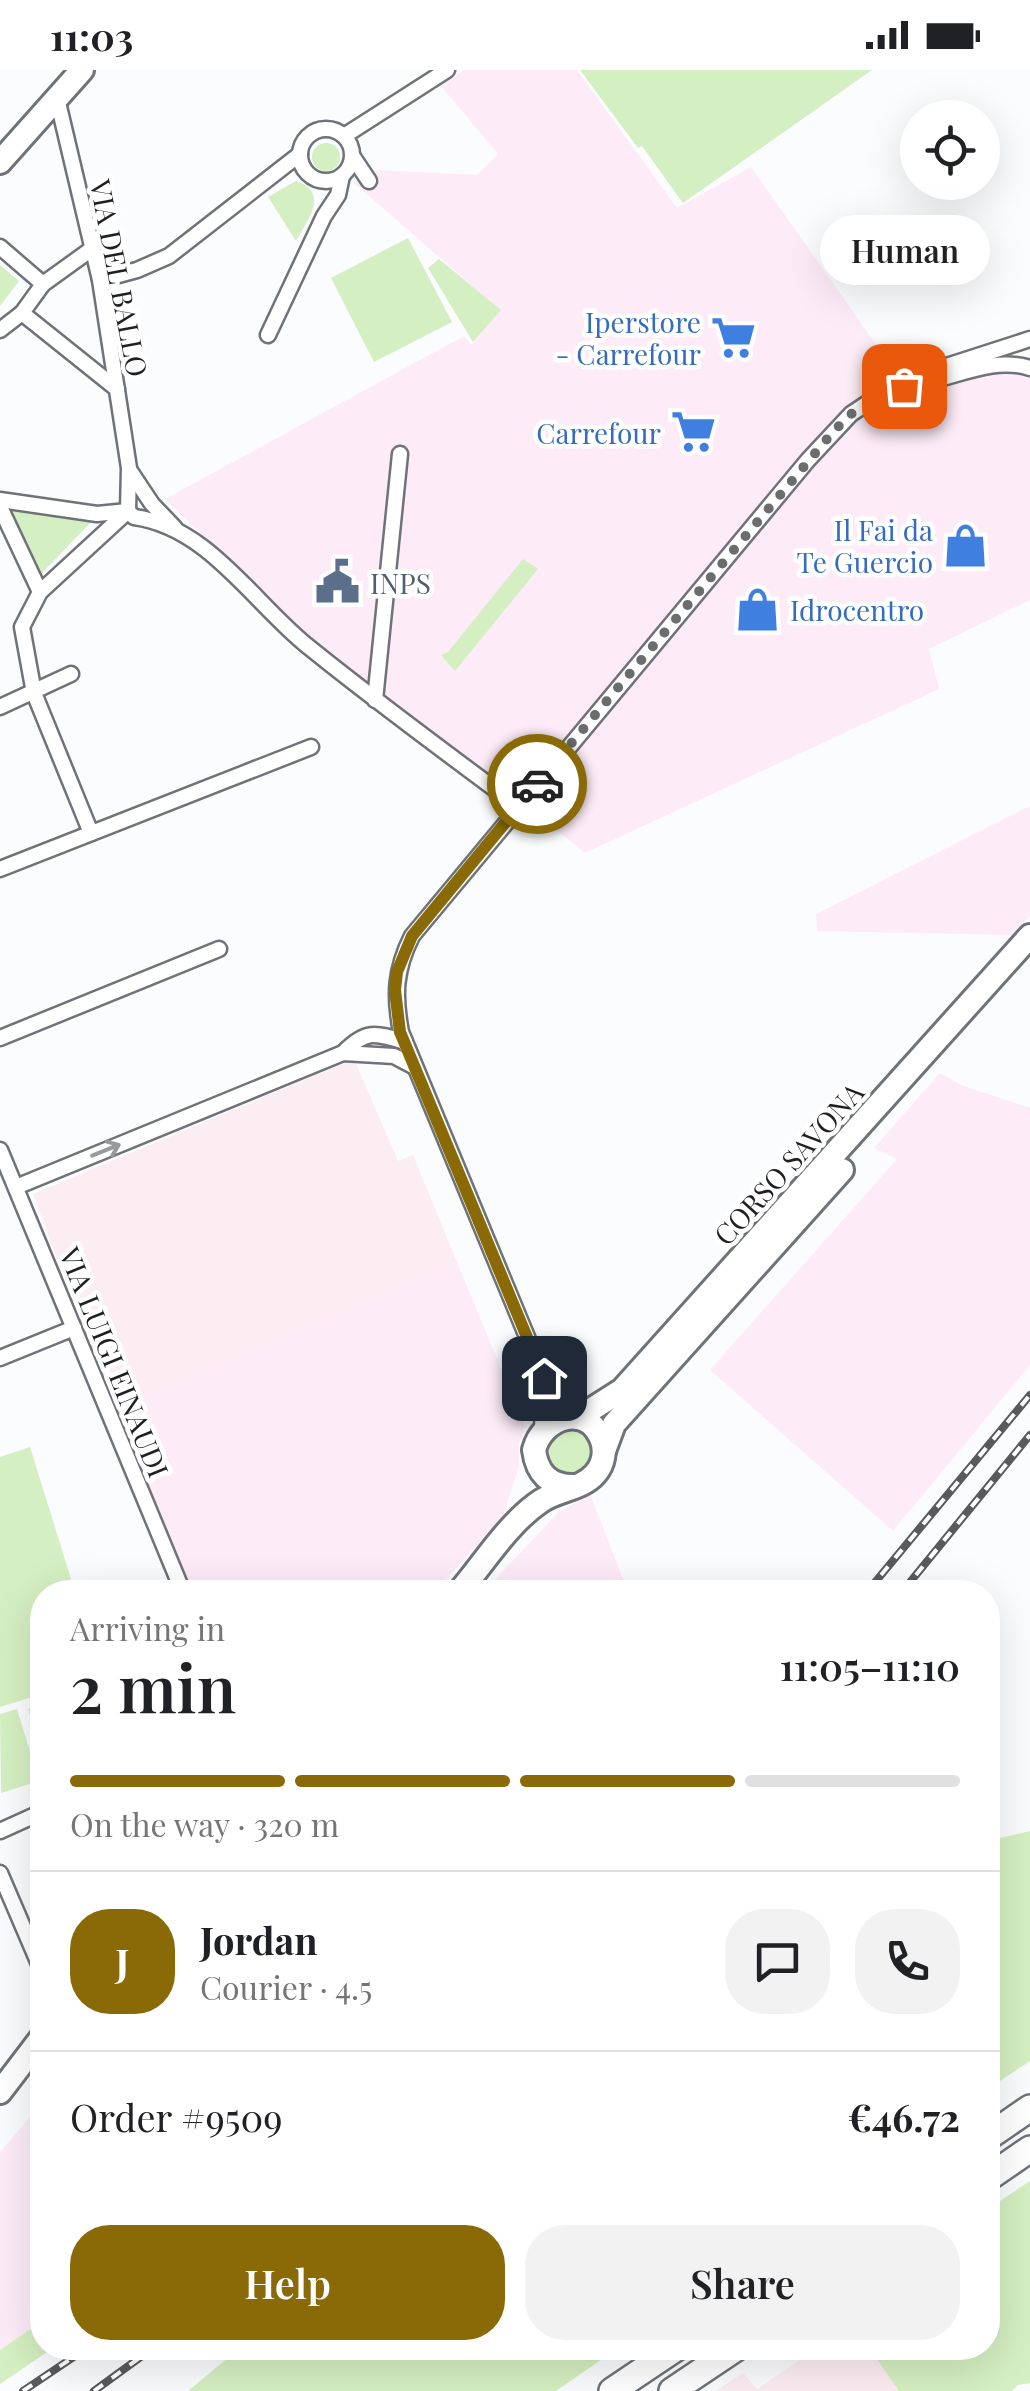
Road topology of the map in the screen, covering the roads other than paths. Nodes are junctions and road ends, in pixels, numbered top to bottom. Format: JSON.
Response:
{"nodes":[{"id":1,"x":82,"y":70,"type":"edge"},
{"id":2,"x":447,"y":70,"type":"edge"},
{"id":3,"x":57,"y":98,"type":"junction"},
{"id":4,"x":344,"y":136,"type":"junction"},
{"id":5,"x":300,"y":154,"type":"junction"},
{"id":6,"x":352,"y":157,"type":"junction"},
{"id":7,"x":0,"y":162,"type":"edge"},
{"id":8,"x":306,"y":172,"type":"junction"},
{"id":9,"x":275,"y":174,"type":"junction"},
{"id":10,"x":343,"y":175,"type":"junction"},
{"id":11,"x":321,"y":181,"type":"junction"},
{"id":12,"x":324,"y":216,"type":"junction"},
{"id":13,"x":0,"y":247,"type":"edge"},
{"id":14,"x":92,"y":248,"type":"junction"},
{"id":15,"x":100,"y":280,"type":"junction"},
{"id":16,"x":42,"y":284,"type":"junction"},
{"id":17,"x":22,"y":312,"type":"junction"},
{"id":18,"x":0,"y":330,"type":"edge"},
{"id":19,"x":268,"y":334,"type":"dead end"},
{"id":20,"x":1030,"y":342,"type":"edge"},
{"id":21,"x":1030,"y":366,"type":"edge"},
{"id":22,"x":904,"y":386,"type":"junction"},
{"id":23,"x":116,"y":389,"type":"junction"},
{"id":24,"x":400,"y":454,"type":"dead end"},
{"id":25,"x":128,"y":468,"type":"junction"},
{"id":26,"x":0,"y":503,"type":"edge"},
{"id":27,"x":129,"y":506,"type":"junction"},
{"id":28,"x":147,"y":506,"type":"junction"},
{"id":29,"x":40,"y":592,"type":"junction"},
{"id":30,"x":71,"y":674,"type":"dead end"},
{"id":31,"x":34,"y":693,"type":"junction"},
{"id":32,"x":375,"y":700,"type":"junction"},
{"id":33,"x":0,"y":707,"type":"edge"},
{"id":34,"x":312,"y":748,"type":"dead end"},
{"id":35,"x":519,"y":807,"type":"junction"},
{"id":36,"x":90,"y":833,"type":"junction"},
{"id":37,"x":0,"y":869,"type":"edge"},
{"id":38,"x":1030,"y":936,"type":"edge"},
{"id":39,"x":219,"y":949,"type":"dead end"},
{"id":40,"x":1030,"y":958,"type":"edge"},
{"id":41,"x":0,"y":1038,"type":"edge"},
{"id":42,"x":405,"y":1042,"type":"junction"},
{"id":43,"x":343,"y":1053,"type":"junction"},
{"id":44,"x":416,"y":1068,"type":"junction"},
{"id":45,"x":0,"y":1150,"type":"edge"},
{"id":46,"x":16,"y":1187,"type":"junction"},
{"id":47,"x":74,"y":1328,"type":"junction"},
{"id":48,"x":0,"y":1358,"type":"edge"},
{"id":49,"x":544,"y":1378,"type":"junction"},
{"id":50,"x":574,"y":1418,"type":"junction"},
{"id":51,"x":542,"y":1430,"type":"junction"},
{"id":52,"x":604,"y":1451,"type":"junction"},
{"id":53,"x":536,"y":1460,"type":"junction"},
{"id":54,"x":573,"y":1486,"type":"junction"},
{"id":55,"x":499,"y":1542,"type":"junction"},
{"id":56,"x":179,"y":1580,"type":"edge"},
{"id":57,"x":468,"y":1580,"type":"edge"},
{"id":58,"x":30,"y":1817,"type":"edge"},
{"id":59,"x":0,"y":1831,"type":"edge"},
{"id":60,"x":0,"y":1873,"type":"edge"},
{"id":61,"x":30,"y":1943,"type":"edge"},
{"id":62,"x":30,"y":2053,"type":"edge"},
{"id":63,"x":30,"y":2074,"type":"edge"},
{"id":64,"x":0,"y":2092,"type":"edge"},
{"id":65,"x":1030,"y":2108,"type":"edge"},
{"id":66,"x":0,"y":2112,"type":"edge"},
{"id":67,"x":1000,"y":2129,"type":"edge"},
{"id":68,"x":1030,"y":2149,"type":"edge"},
{"id":69,"x":1000,"y":2170,"type":"edge"},
{"id":70,"x":658,"y":2360,"type":"edge"},
{"id":71,"x":718,"y":2360,"type":"edge"},
{"id":72,"x":612,"y":2391,"type":"edge"},
{"id":73,"x":672,"y":2391,"type":"edge"}],
"edges":[{"from":1,"to":3,"type":"main road"},
{"from":2,"to":4,"type":"street"},
{"from":3,"to":7,"type":"main road"},
{"from":3,"to":14,"type":"street","name":"VIA DEL BALLO"},
{"from":4,"to":5,"type":"street"},
{"from":4,"to":6,"type":"street"},
{"from":5,"to":8,"type":"street"},
{"from":5,"to":9,"type":"street"},
{"from":6,"to":10,"type":"street"},
{"from":6,"to":10,"type":"street"},
{"from":8,"to":9,"type":"street"},
{"from":8,"to":11,"type":"street"},
{"from":9,"to":15,"type":"street"},
{"from":10,"to":11,"type":"street"},
{"from":10,"to":12,"type":"street"},
{"from":11,"to":12,"type":"street"},
{"from":12,"to":19,"type":"street"},
{"from":13,"to":16,"type":"street"},
{"from":14,"to":15,"type":"street","name":"VIA DEL BALLO"},
{"from":14,"to":16,"type":"street"},
{"from":15,"to":23,"type":"street","name":"VIA DEL BALLO"},
{"from":16,"to":17,"type":"street"},
{"from":17,"to":18,"type":"street"},
{"from":17,"to":23,"type":"street"},
{"from":20,"to":21,"type":"street"},
{"from":20,"to":22,"type":"street"},
{"from":21,"to":22,"type":"street"},
{"from":22,"to":35,"type":"street"},
{"from":23,"to":25,"type":"street","name":"VIA DEL BALLO"},
{"from":24,"to":32,"type":"street"},
{"from":25,"to":27,"type":"street","name":"VIA DEL BALLO"},
{"from":25,"to":28,"type":"street"},
{"from":26,"to":27,"type":"street"},
{"from":26,"to":29,"type":"street"},
{"from":27,"to":28,"type":"street"},
{"from":27,"to":28,"type":"street"},
{"from":27,"to":29,"type":"street"},
{"from":28,"to":32,"type":"street"},
{"from":29,"to":31,"type":"street"},
{"from":30,"to":31,"type":"street"},
{"from":31,"to":33,"type":"street"},
{"from":31,"to":36,"type":"street"},
{"from":32,"to":35,"type":"street"},
{"from":34,"to":36,"type":"street"},
{"from":35,"to":42,"type":"street"},
{"from":36,"to":37,"type":"street"},
{"from":38,"to":50,"type":"main road","name":"CORSO SAVONA"},
{"from":39,"to":41,"type":"street"},
{"from":40,"to":52,"type":"main road","name":"CORSO SAVONA"},
{"from":42,"to":43,"type":"street"},
{"from":42,"to":44,"type":"street"},
{"from":43,"to":44,"type":"street"},
{"from":46,"to":43,"type":"street","one_way":true},
{"from":44,"to":49,"type":"street"},
{"from":45,"to":46,"type":"street","name":"VIA LUIGI EINAUDI"},
{"from":46,"to":47,"type":"street","name":"VIA LUIGI EINAUDI"},
{"from":47,"to":48,"type":"street"},
{"from":47,"to":56,"type":"street","name":"VIA LUIGI EINAUDI"},
{"from":49,"to":50,"type":"street"},
{"from":49,"to":51,"type":"street"},
{"from":50,"to":51,"type":"main road"},
{"from":50,"to":52,"type":"main road"},
{"from":51,"to":53,"type":"main road"},
{"from":52,"to":54,"type":"main road"},
{"from":53,"to":54,"type":"main road"},
{"from":53,"to":55,"type":"main road"},
{"from":54,"to":55,"type":"main road"},
{"from":55,"to":57,"type":"main road"},
{"from":58,"to":59,"type":"street"},
{"from":60,"to":61,"type":"street"},
{"from":62,"to":64,"type":"main road"},
{"from":63,"to":66,"type":"main road"},
{"from":65,"to":67,"type":"highway"},
{"from":68,"to":69,"type":"highway"},
{"from":70,"to":72,"type":"highway"},
{"from":71,"to":73,"type":"highway"}]}
